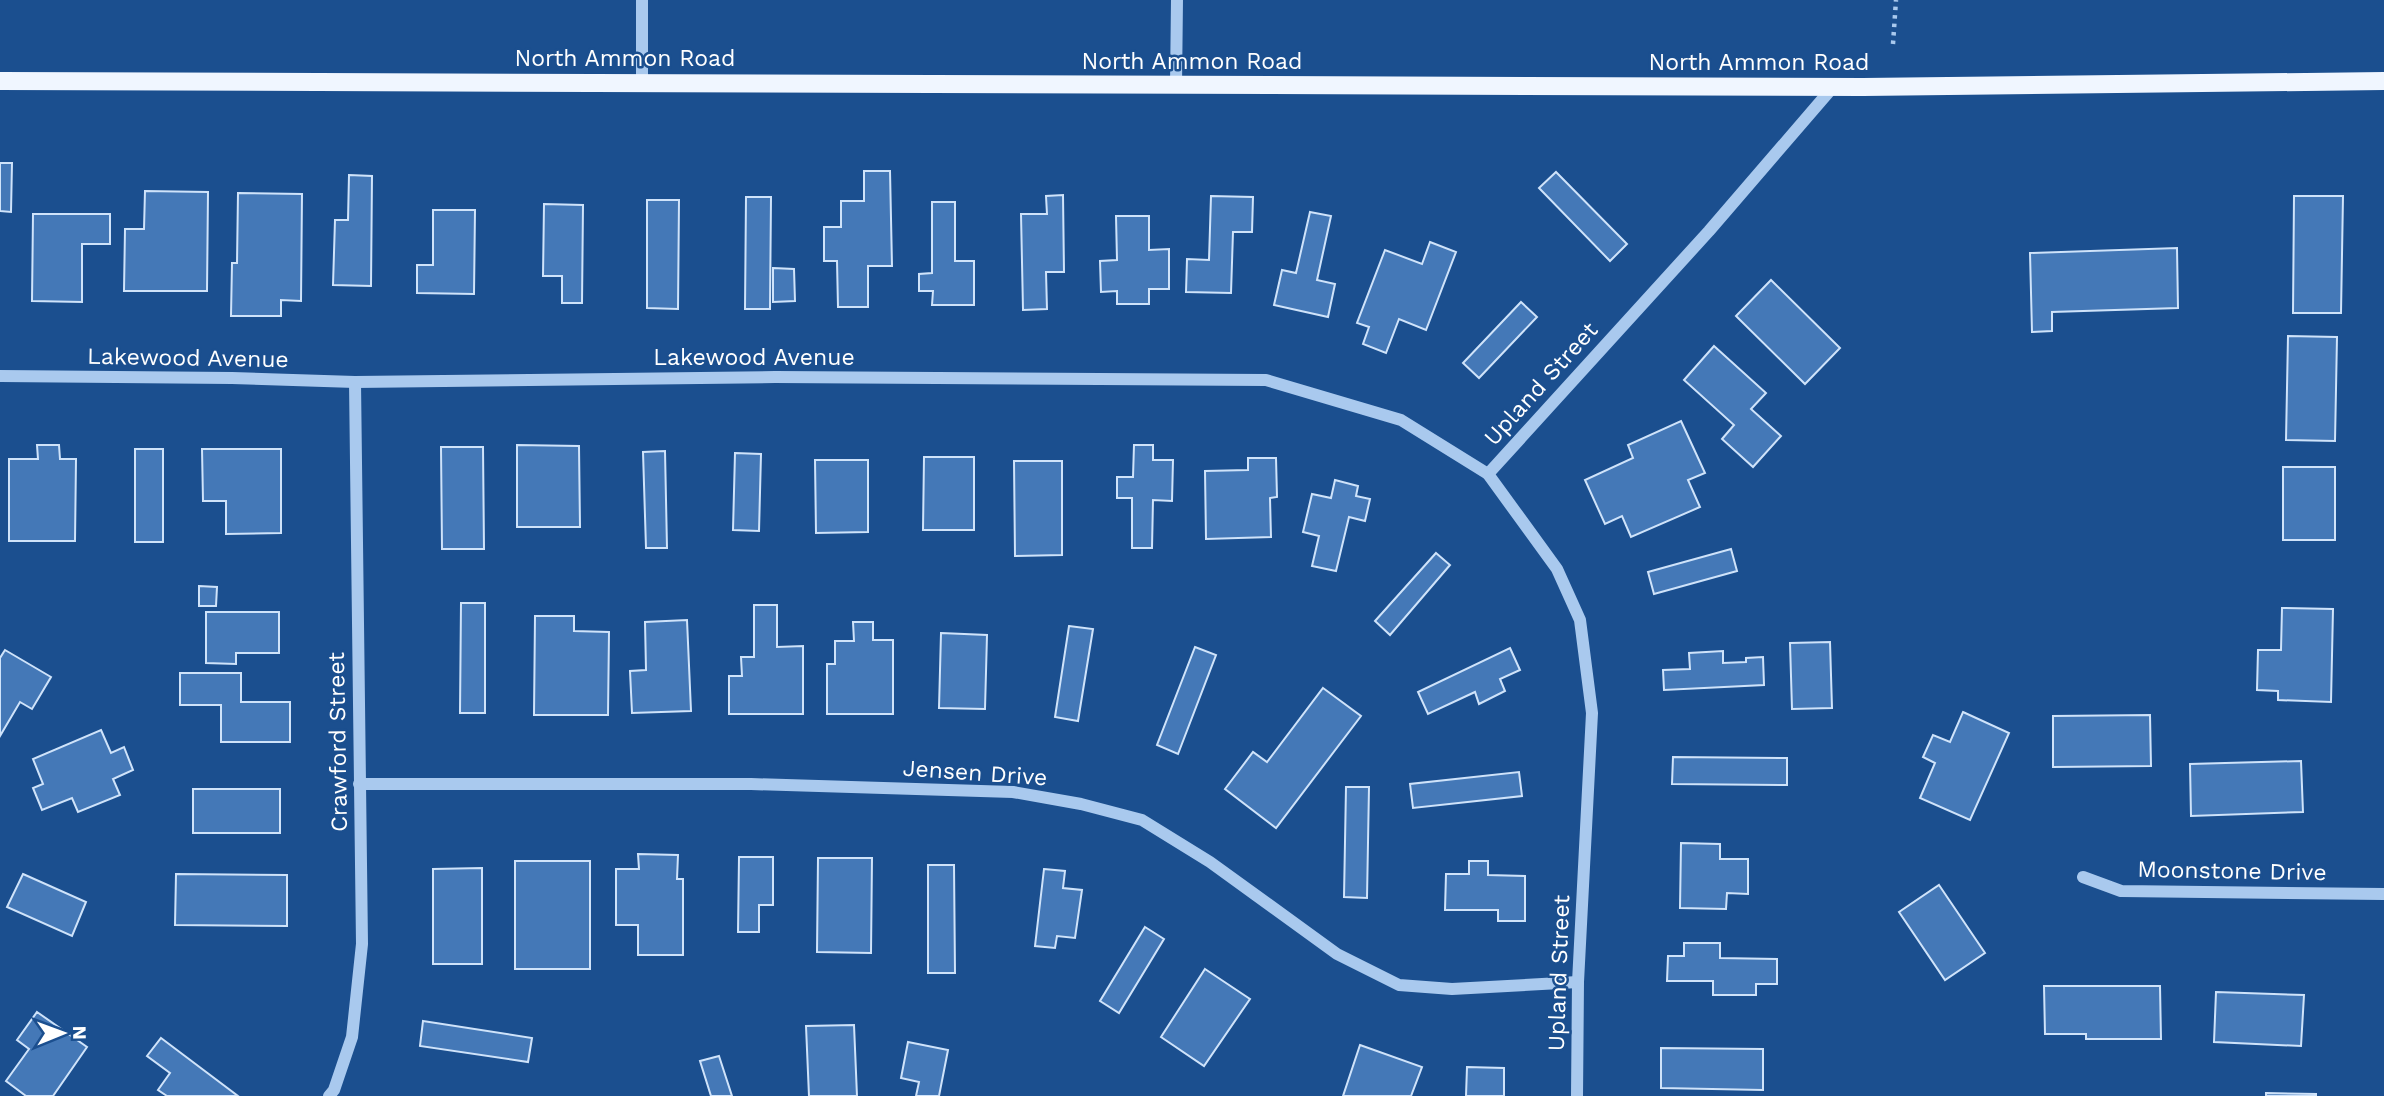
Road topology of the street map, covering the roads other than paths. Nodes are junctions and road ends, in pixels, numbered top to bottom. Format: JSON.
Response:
{"nodes":[{"id":1,"x":642,"y":0,"type":"edge"},
{"id":2,"x":1177,"y":0,"type":"edge"},
{"id":3,"x":0,"y":81,"type":"edge"},
{"id":4,"x":2384,"y":81,"type":"edge"},
{"id":5,"x":642,"y":82,"type":"junction"},
{"id":6,"x":1176,"y":86,"type":"junction"},
{"id":7,"x":1833,"y":87,"type":"junction"},
{"id":8,"x":0,"y":376,"type":"edge"},
{"id":9,"x":355,"y":382,"type":"junction"},
{"id":10,"x":1488,"y":474,"type":"junction"},
{"id":11,"x":359,"y":784,"type":"junction"},
{"id":12,"x":2083,"y":877,"type":"dead end"},
{"id":13,"x":2384,"y":894,"type":"edge"},
{"id":14,"x":1578,"y":982,"type":"junction"},
{"id":15,"x":329,"y":1096,"type":"edge"},
{"id":16,"x":1577,"y":1096,"type":"edge"}],
"edges":[{"from":1,"to":5,"type":"street"},
{"from":2,"to":6,"type":"street"},
{"from":3,"to":5,"type":"main road","name":"North Ammon Road"},
{"from":4,"to":7,"type":"main road","name":"North Ammon Road"},
{"from":5,"to":6,"type":"main road","name":"North Ammon Road"},
{"from":6,"to":7,"type":"main road","name":"North Ammon Road"},
{"from":7,"to":10,"type":"street","name":"Upland Street"},
{"from":8,"to":9,"type":"street","name":"Lakewood Avenue"},
{"from":9,"to":10,"type":"street","name":"Lakewood Avenue"},
{"from":9,"to":11,"type":"street","name":"Crawford Street"},
{"from":10,"to":14,"type":"street","name":"Upland Street"},
{"from":11,"to":14,"type":"street","name":"Jensen Drive"},
{"from":11,"to":15,"type":"street","name":"Crawford Street"},
{"from":12,"to":13,"type":"street","name":"Moonstone Drive"},
{"from":14,"to":16,"type":"street","name":"Upland Street"}]}
